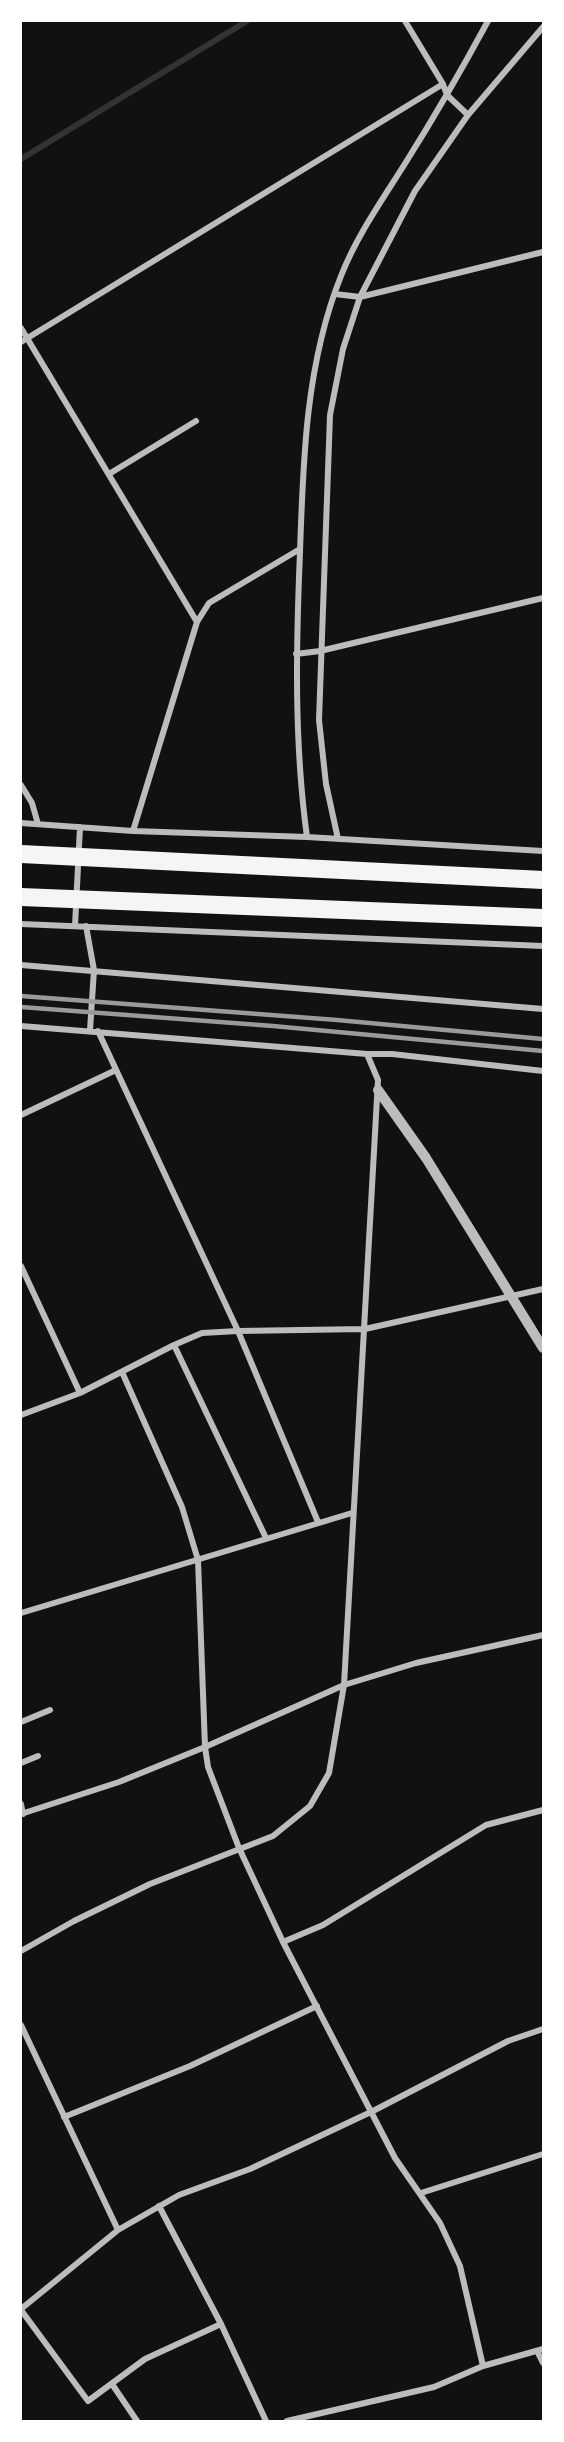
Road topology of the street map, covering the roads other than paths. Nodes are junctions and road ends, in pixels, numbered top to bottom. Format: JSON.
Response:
{"nodes":[{"id":1,"x":405,"y":21,"type":"edge"},
{"id":2,"x":488,"y":21,"type":"edge"},
{"id":3,"x":543,"y":27,"type":"edge"},
{"id":4,"x":444,"y":84,"type":"junction"},
{"id":5,"x":447,"y":95,"type":"junction"},
{"id":6,"x":468,"y":115,"type":"junction"},
{"id":7,"x":543,"y":252,"type":"edge"},
{"id":8,"x":335,"y":294,"type":"junction"},
{"id":9,"x":360,"y":297,"type":"junction"},
{"id":10,"x":21,"y":328,"type":"edge"},
{"id":11,"x":28,"y":338,"type":"junction"},
{"id":12,"x":21,"y":342,"type":"edge"},
{"id":13,"x":196,"y":422,"type":"dead end"},
{"id":14,"x":109,"y":474,"type":"junction"},
{"id":15,"x":300,"y":549,"type":"junction"},
{"id":16,"x":543,"y":598,"type":"edge"},
{"id":17,"x":197,"y":622,"type":"junction"},
{"id":18,"x":320,"y":651,"type":"junction"},
{"id":19,"x":296,"y":654,"type":"junction"},
{"id":20,"x":21,"y":785,"type":"edge"},
{"id":21,"x":21,"y":823,"type":"edge"},
{"id":22,"x":38,"y":824,"type":"junction"},
{"id":23,"x":80,"y":827,"type":"junction"},
{"id":24,"x":133,"y":831,"type":"junction"},
{"id":25,"x":307,"y":837,"type":"junction"},
{"id":26,"x":338,"y":839,"type":"junction"},
{"id":27,"x":543,"y":851,"type":"edge"},
{"id":28,"x":21,"y":854,"type":"edge"},
{"id":29,"x":543,"y":880,"type":"edge"},
{"id":30,"x":21,"y":897,"type":"edge"},
{"id":31,"x":543,"y":918,"type":"edge"},
{"id":32,"x":21,"y":924,"type":"edge"},
{"id":33,"x":75,"y":926,"type":"junction"},
{"id":34,"x":86,"y":926,"type":"junction"},
{"id":35,"x":543,"y":945,"type":"edge"},
{"id":36,"x":21,"y":965,"type":"edge"},
{"id":37,"x":94,"y":970,"type":"junction"},
{"id":38,"x":543,"y":1009,"type":"edge"},
{"id":39,"x":21,"y":1026,"type":"edge"},
{"id":40,"x":90,"y":1030,"type":"junction"},
{"id":41,"x":98,"y":1031,"type":"junction"},
{"id":42,"x":367,"y":1054,"type":"junction"},
{"id":43,"x":116,"y":1070,"type":"junction"},
{"id":44,"x":543,"y":1071,"type":"edge"},
{"id":45,"x":378,"y":1090,"type":"junction"},
{"id":46,"x":21,"y":1115,"type":"edge"},
{"id":47,"x":21,"y":1266,"type":"edge"},
{"id":48,"x":543,"y":1288,"type":"edge"},
{"id":49,"x":511,"y":1296,"type":"junction"},
{"id":50,"x":365,"y":1329,"type":"junction"},
{"id":51,"x":238,"y":1331,"type":"junction"},
{"id":52,"x":174,"y":1344,"type":"junction"},
{"id":53,"x":543,"y":1348,"type":"edge"},
{"id":54,"x":122,"y":1372,"type":"junction"},
{"id":55,"x":80,"y":1393,"type":"junction"},
{"id":56,"x":21,"y":1414,"type":"edge"},
{"id":57,"x":352,"y":1513,"type":"junction"},
{"id":58,"x":318,"y":1522,"type":"junction"},
{"id":59,"x":266,"y":1538,"type":"junction"},
{"id":60,"x":198,"y":1560,"type":"junction"},
{"id":61,"x":21,"y":1613,"type":"edge"},
{"id":62,"x":543,"y":1635,"type":"edge"},
{"id":63,"x":344,"y":1685,"type":"junction"},
{"id":64,"x":50,"y":1710,"type":"dead end"},
{"id":65,"x":21,"y":1722,"type":"edge"},
{"id":66,"x":206,"y":1747,"type":"junction"},
{"id":67,"x":38,"y":1756,"type":"dead end"},
{"id":68,"x":21,"y":1763,"type":"edge"},
{"id":69,"x":21,"y":1804,"type":"edge"},
{"id":70,"x":543,"y":1810,"type":"edge"},
{"id":71,"x":22,"y":1814,"type":"edge"},
{"id":72,"x":239,"y":1848,"type":"junction"},
{"id":73,"x":283,"y":1942,"type":"junction"},
{"id":74,"x":21,"y":1951,"type":"edge"},
{"id":75,"x":317,"y":2006,"type":"junction"},
{"id":76,"x":21,"y":2025,"type":"edge"},
{"id":77,"x":543,"y":2029,"type":"edge"},
{"id":78,"x":373,"y":2111,"type":"junction"},
{"id":79,"x":64,"y":2117,"type":"junction"},
{"id":80,"x":543,"y":2154,"type":"edge"},
{"id":81,"x":421,"y":2193,"type":"junction"},
{"id":82,"x":159,"y":2206,"type":"junction"},
{"id":83,"x":118,"y":2230,"type":"junction"},
{"id":84,"x":21,"y":2309,"type":"edge"},
{"id":85,"x":220,"y":2324,"type":"junction"},
{"id":86,"x":540,"y":2350,"type":"edge"},
{"id":87,"x":543,"y":2363,"type":"edge"},
{"id":88,"x":483,"y":2366,"type":"junction"},
{"id":89,"x":112,"y":2384,"type":"junction"},
{"id":90,"x":137,"y":2421,"type":"edge"},
{"id":91,"x":266,"y":2421,"type":"edge"},
{"id":92,"x":287,"y":2421,"type":"edge"}],
"edges":[{"from":1,"to":4,"type":"street"},
{"from":2,"to":5,"type":"street"},
{"from":3,"to":6,"type":"street"},
{"from":4,"to":5,"type":"street"},
{"from":4,"to":11,"type":"street"},
{"from":5,"to":6,"type":"street"},
{"from":5,"to":8,"type":"street"},
{"from":6,"to":9,"type":"street"},
{"from":7,"to":9,"type":"street"},
{"from":8,"to":9,"type":"street"},
{"from":8,"to":15,"type":"street"},
{"from":9,"to":18,"type":"street"},
{"from":10,"to":11,"type":"street"},
{"from":11,"to":12,"type":"street"},
{"from":11,"to":14,"type":"street"},
{"from":13,"to":14,"type":"street"},
{"from":14,"to":17,"type":"street"},
{"from":15,"to":17,"type":"street"},
{"from":15,"to":19,"type":"street"},
{"from":16,"to":18,"type":"street"},
{"from":17,"to":24,"type":"street"},
{"from":18,"to":19,"type":"street"},
{"from":18,"to":26,"type":"street"},
{"from":19,"to":25,"type":"street"},
{"from":20,"to":22,"type":"street"},
{"from":21,"to":22,"type":"street"},
{"from":22,"to":23,"type":"street"},
{"from":23,"to":24,"type":"street"},
{"from":23,"to":33,"type":"street"},
{"from":24,"to":25,"type":"street"},
{"from":25,"to":26,"type":"street"},
{"from":26,"to":27,"type":"street"},
{"from":28,"to":29,"type":"highway"},
{"from":30,"to":31,"type":"highway"},
{"from":32,"to":33,"type":"street"},
{"from":33,"to":34,"type":"street"},
{"from":34,"to":35,"type":"street"},
{"from":34,"to":37,"type":"street"},
{"from":36,"to":37,"type":"street"},
{"from":37,"to":38,"type":"street"},
{"from":37,"to":40,"type":"street"},
{"from":39,"to":40,"type":"street"},
{"from":40,"to":41,"type":"street"},
{"from":41,"to":42,"type":"street"},
{"from":41,"to":43,"type":"street"},
{"from":42,"to":44,"type":"street"},
{"from":42,"to":45,"type":"street"},
{"from":43,"to":46,"type":"street"},
{"from":43,"to":51,"type":"street"},
{"from":45,"to":49,"type":"street"},
{"from":45,"to":50,"type":"street"},
{"from":47,"to":55,"type":"street"},
{"from":48,"to":49,"type":"street"},
{"from":49,"to":50,"type":"street"},
{"from":49,"to":53,"type":"street"},
{"from":50,"to":51,"type":"street"},
{"from":50,"to":57,"type":"street"},
{"from":51,"to":52,"type":"street"},
{"from":51,"to":58,"type":"street"},
{"from":52,"to":54,"type":"street"},
{"from":52,"to":59,"type":"street"},
{"from":54,"to":55,"type":"street"},
{"from":54,"to":60,"type":"street"},
{"from":55,"to":56,"type":"street"},
{"from":57,"to":58,"type":"street"},
{"from":57,"to":63,"type":"street"},
{"from":58,"to":59,"type":"street"},
{"from":59,"to":60,"type":"street"},
{"from":60,"to":61,"type":"street"},
{"from":60,"to":66,"type":"street"},
{"from":62,"to":63,"type":"street"},
{"from":63,"to":66,"type":"street"},
{"from":63,"to":72,"type":"street"},
{"from":64,"to":65,"type":"street"},
{"from":66,"to":71,"type":"street"},
{"from":66,"to":72,"type":"street"},
{"from":67,"to":68,"type":"street"},
{"from":69,"to":71,"type":"street"},
{"from":70,"to":73,"type":"street"},
{"from":72,"to":73,"type":"street"},
{"from":72,"to":74,"type":"street"},
{"from":73,"to":75,"type":"street"},
{"from":75,"to":78,"type":"street"},
{"from":75,"to":79,"type":"street"},
{"from":76,"to":79,"type":"street"},
{"from":77,"to":78,"type":"street"},
{"from":78,"to":81,"type":"street"},
{"from":78,"to":82,"type":"street"},
{"from":79,"to":83,"type":"street"},
{"from":80,"to":81,"type":"street"},
{"from":81,"to":88,"type":"street"},
{"from":82,"to":83,"type":"street"},
{"from":82,"to":85,"type":"street"},
{"from":83,"to":84,"type":"street"},
{"from":84,"to":89,"type":"street"},
{"from":85,"to":89,"type":"street"},
{"from":85,"to":91,"type":"street"},
{"from":86,"to":87,"type":"street"},
{"from":86,"to":88,"type":"street"},
{"from":88,"to":92,"type":"street"},
{"from":89,"to":90,"type":"street"}]}
